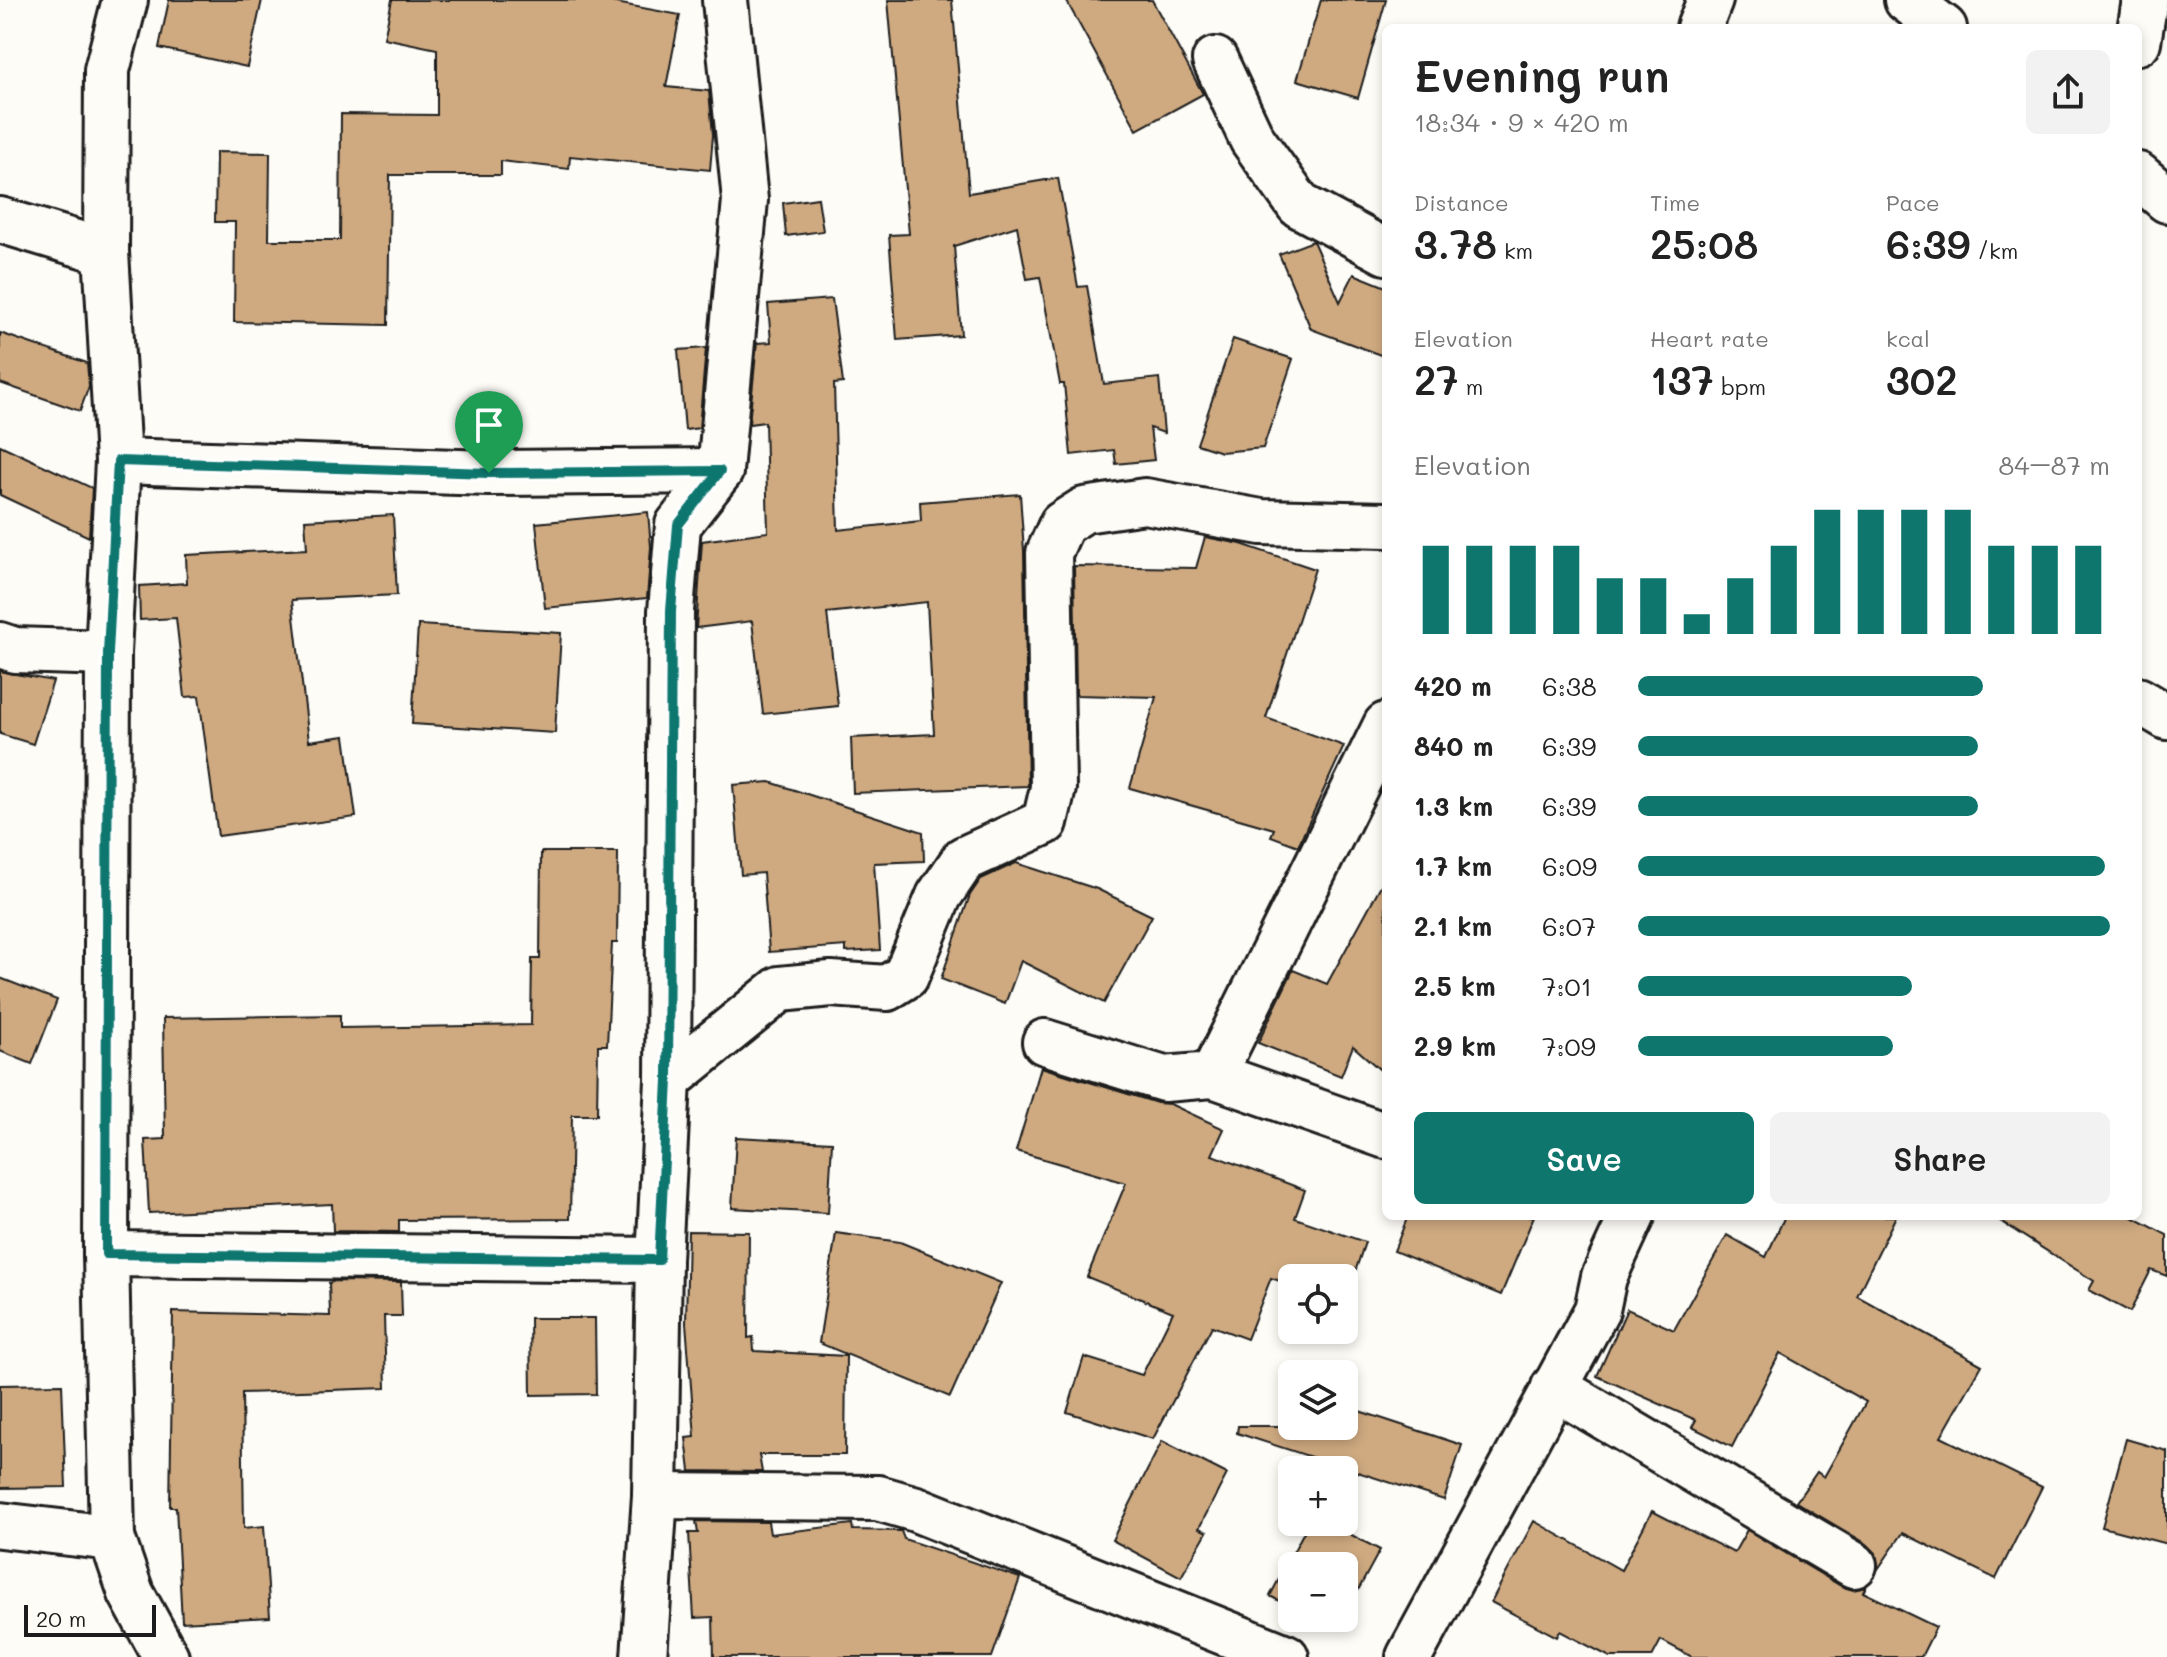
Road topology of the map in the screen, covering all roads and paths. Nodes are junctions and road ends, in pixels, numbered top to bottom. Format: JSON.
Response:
{"nodes":[{"id":1,"x":125,"y":0,"type":"edge"},
{"id":2,"x":725,"y":0,"type":"edge"},
{"id":3,"x":1710,"y":0,"type":"edge"},
{"id":4,"x":1907,"y":0,"type":"edge"},
{"id":5,"x":2145,"y":0,"type":"edge"},
{"id":6,"x":1701,"y":24,"type":"edge"},
{"id":7,"x":1939,"y":24,"type":"edge"},
{"id":8,"x":2141,"y":24,"type":"edge"},
{"id":9,"x":1215,"y":60,"type":"dead end"},
{"id":10,"x":2142,"y":178,"type":"edge"},
{"id":11,"x":2167,"y":200,"type":"edge"},
{"id":12,"x":0,"y":220,"type":"edge"},
{"id":13,"x":1382,"y":250,"type":"edge"},
{"id":14,"x":106,"y":252,"type":"junction"},
{"id":15,"x":118,"y":461,"type":"junction"},
{"id":16,"x":720,"y":471,"type":"junction"},
{"id":17,"x":1382,"y":525,"type":"edge"},
{"id":18,"x":0,"y":645,"type":"edge"},
{"id":19,"x":108,"y":653,"type":"junction"},
{"id":20,"x":2142,"y":702,"type":"edge"},
{"id":21,"x":2167,"y":717,"type":"edge"},
{"id":22,"x":1382,"y":733,"type":"edge"},
{"id":23,"x":1045,"y":1042,"type":"dead end"},
{"id":24,"x":1213,"y":1075,"type":"junction"},
{"id":25,"x":668,"y":1080,"type":"junction"},
{"id":26,"x":1382,"y":1135,"type":"edge"},
{"id":27,"x":1619,"y":1220,"type":"edge"},
{"id":28,"x":106,"y":1254,"type":"junction"},
{"id":29,"x":659,"y":1260,"type":"junction"},
{"id":30,"x":1554,"y":1387,"type":"junction"},
{"id":31,"x":655,"y":1496,"type":"junction"},
{"id":32,"x":0,"y":1525,"type":"edge"},
{"id":33,"x":112,"y":1538,"type":"junction"},
{"id":34,"x":1854,"y":1565,"type":"dead end"},
{"id":35,"x":166,"y":1657,"type":"edge"},
{"id":36,"x":644,"y":1657,"type":"edge"},
{"id":37,"x":1286,"y":1657,"type":"edge"},
{"id":38,"x":1409,"y":1657,"type":"edge"}],
"edges":[{"from":1,"to":14,"type":"street"},
{"from":2,"to":16,"type":"street"},
{"from":3,"to":6,"type":"street"},
{"from":4,"to":7,"type":"street"},
{"from":5,"to":8,"type":"street"},
{"from":9,"to":13,"type":"street"},
{"from":10,"to":11,"type":"street"},
{"from":12,"to":14,"type":"street"},
{"from":14,"to":15,"type":"street"},
{"from":15,"to":16,"type":"street"},
{"from":15,"to":19,"type":"street"},
{"from":16,"to":25,"type":"street"},
{"from":17,"to":25,"type":"street"},
{"from":18,"to":19,"type":"street"},
{"from":19,"to":28,"type":"street"},
{"from":20,"to":21,"type":"street"},
{"from":22,"to":24,"type":"street"},
{"from":23,"to":24,"type":"street"},
{"from":24,"to":26,"type":"street"},
{"from":25,"to":29,"type":"street"},
{"from":27,"to":30,"type":"street"},
{"from":28,"to":29,"type":"street"},
{"from":28,"to":33,"type":"street"},
{"from":29,"to":31,"type":"street"},
{"from":30,"to":34,"type":"street"},
{"from":30,"to":38,"type":"street"},
{"from":31,"to":36,"type":"street"},
{"from":31,"to":37,"type":"street"},
{"from":32,"to":33,"type":"street"},
{"from":33,"to":35,"type":"street"}]}
